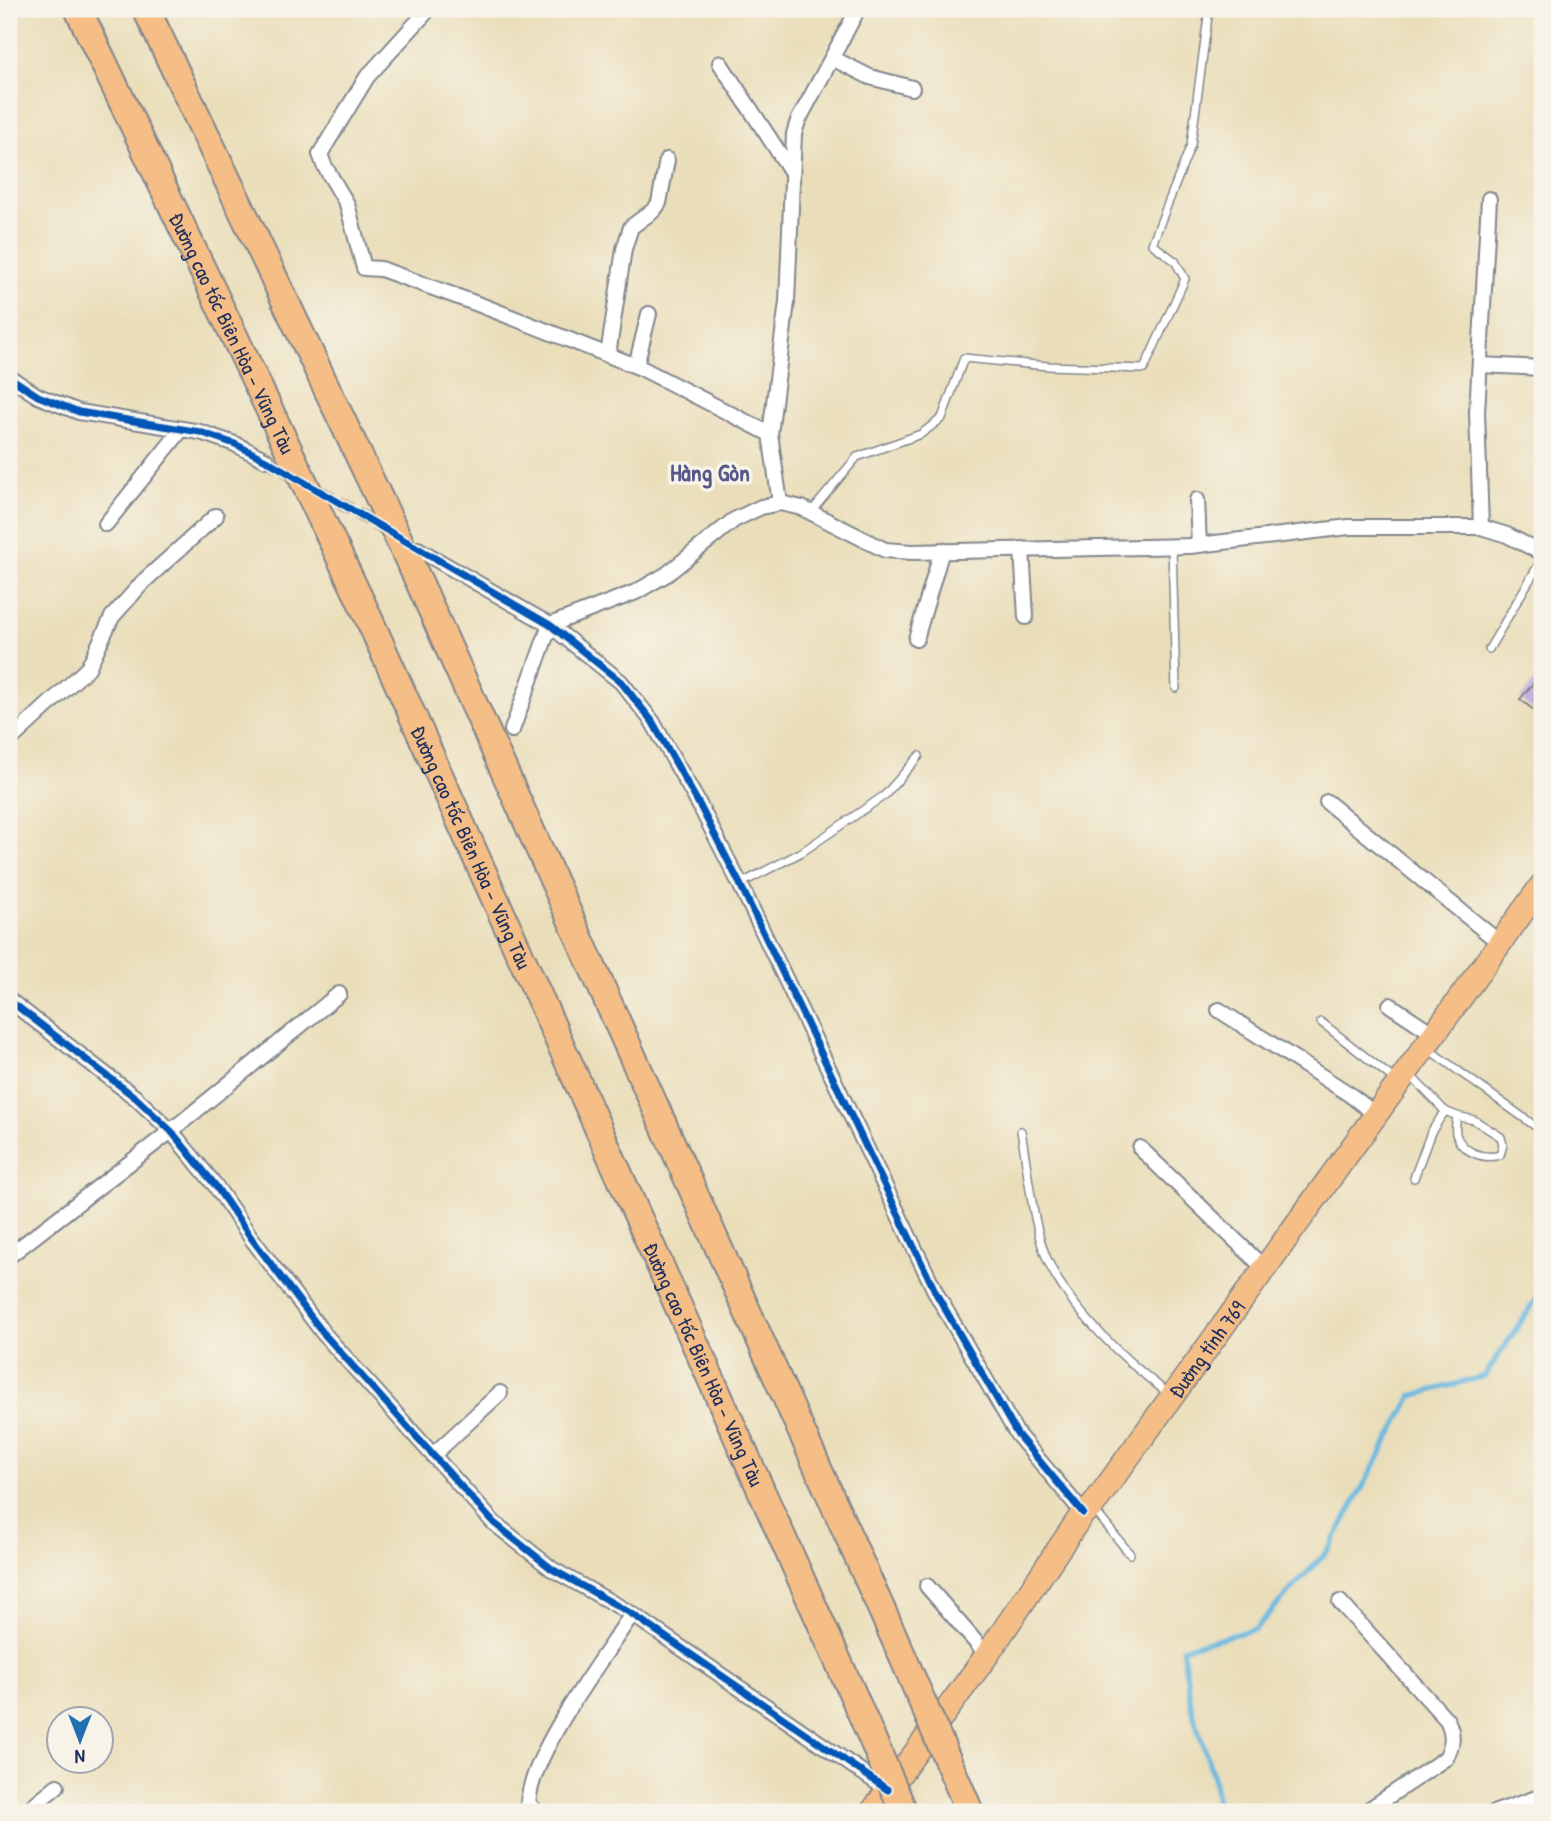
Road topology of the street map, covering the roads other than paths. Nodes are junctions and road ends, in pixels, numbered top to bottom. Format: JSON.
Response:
{"nodes":[{"id":1,"x":78,"y":9,"type":"edge"},
{"id":2,"x":146,"y":9,"type":"edge"},
{"id":3,"x":429,"y":9,"type":"edge"},
{"id":4,"x":859,"y":9,"type":"edge"},
{"id":5,"x":1209,"y":9,"type":"edge"},
{"id":6,"x":832,"y":58,"type":"junction"},
{"id":7,"x":720,"y":63,"type":"dead end"},
{"id":8,"x":912,"y":88,"type":"dead end"},
{"id":9,"x":667,"y":160,"type":"dead end"},
{"id":10,"x":791,"y":171,"type":"junction"},
{"id":11,"x":1489,"y":199,"type":"dead end"},
{"id":12,"x":649,"y":314,"type":"dead end"},
{"id":13,"x":608,"y":355,"type":"junction"},
{"id":14,"x":1480,"y":365,"type":"junction"},
{"id":15,"x":636,"y":366,"type":"junction"},
{"id":16,"x":1542,"y":368,"type":"edge"},
{"id":17,"x":9,"y":377,"type":"edge"},
{"id":18,"x":182,"y":429,"type":"junction"},
{"id":19,"x":770,"y":434,"type":"junction"},
{"id":20,"x":266,"y":460,"type":"tunnel mouth"},
{"id":21,"x":1198,"y":500,"type":"dead end"},
{"id":22,"x":780,"y":503,"type":"junction"},
{"id":23,"x":811,"y":513,"type":"junction"},
{"id":24,"x":216,"y":516,"type":"dead end"},
{"id":25,"x":106,"y":524,"type":"dead end"},
{"id":26,"x":1481,"y":527,"type":"junction"},
{"id":27,"x":1199,"y":545,"type":"junction"},
{"id":28,"x":1172,"y":547,"type":"junction"},
{"id":29,"x":418,"y":549,"type":"dead end"},
{"id":30,"x":1023,"y":549,"type":"junction"},
{"id":31,"x":942,"y":550,"type":"junction"},
{"id":32,"x":1542,"y":553,"type":"edge"},
{"id":33,"x":1542,"y":559,"type":"edge"},
{"id":34,"x":1026,"y":617,"type":"dead end"},
{"id":35,"x":550,"y":625,"type":"junction"},
{"id":36,"x":916,"y":639,"type":"dead end"},
{"id":37,"x":1489,"y":649,"type":"dead end"},
{"id":38,"x":1176,"y":688,"type":"dead end"},
{"id":39,"x":512,"y":730,"type":"dead end"},
{"id":40,"x":9,"y":741,"type":"edge"},
{"id":41,"x":919,"y":756,"type":"dead end"},
{"id":42,"x":1327,"y":802,"type":"dead end"},
{"id":43,"x":740,"y":884,"type":"junction"},
{"id":44,"x":1542,"y":885,"type":"edge"},
{"id":45,"x":1500,"y":943,"type":"junction"},
{"id":46,"x":339,"y":994,"type":"dead end"},
{"id":47,"x":9,"y":1000,"type":"edge"},
{"id":48,"x":1390,"y":1005,"type":"dead end"},
{"id":49,"x":1219,"y":1010,"type":"dead end"},
{"id":50,"x":1321,"y":1022,"type":"dead end"},
{"id":51,"x":1429,"y":1040,"type":"junction"},
{"id":52,"x":1403,"y":1077,"type":"junction"},
{"id":53,"x":1445,"y":1111,"type":"junction"},
{"id":54,"x":1375,"y":1114,"type":"junction"},
{"id":55,"x":1457,"y":1116,"type":"junction"},
{"id":56,"x":171,"y":1131,"type":"junction"},
{"id":57,"x":1021,"y":1131,"type":"dead end"},
{"id":58,"x":1542,"y":1131,"type":"edge"},
{"id":59,"x":1140,"y":1148,"type":"dead end"},
{"id":60,"x":1414,"y":1178,"type":"dead end"},
{"id":61,"x":9,"y":1256,"type":"edge"},
{"id":62,"x":1264,"y":1268,"type":"junction"},
{"id":63,"x":500,"y":1393,"type":"dead end"},
{"id":64,"x":1172,"y":1396,"type":"junction"},
{"id":65,"x":433,"y":1455,"type":"junction"},
{"id":66,"x":1087,"y":1510,"type":"junction"},
{"id":67,"x":1130,"y":1553,"type":"dead end"},
{"id":68,"x":927,"y":1586,"type":"dead end"},
{"id":69,"x":1340,"y":1602,"type":"dead end"},
{"id":70,"x":632,"y":1614,"type":"junction"},
{"id":71,"x":987,"y":1655,"type":"junction"},
{"id":72,"x":57,"y":1786,"type":"dead end"},
{"id":73,"x":888,"y":1790,"type":"junction"},
{"id":74,"x":1542,"y":1796,"type":"edge"},
{"id":75,"x":25,"y":1812,"type":"edge"},
{"id":76,"x":536,"y":1812,"type":"edge"},
{"id":77,"x":872,"y":1812,"type":"edge"},
{"id":78,"x":904,"y":1812,"type":"edge"},
{"id":79,"x":970,"y":1812,"type":"edge"},
{"id":80,"x":1365,"y":1812,"type":"edge"},
{"id":81,"x":1496,"y":1812,"type":"edge"}],
"edges":[{"from":1,"to":78,"type":"highway","name":"Đường cao tốc Biên Hòa – Vũng Tàu","bridge":true},
{"from":2,"to":79,"type":"highway","bridge":true},
{"from":3,"to":13,"type":"street"},
{"from":4,"to":6,"type":"street"},
{"from":5,"to":23,"type":"lane"},
{"from":6,"to":8,"type":"street"},
{"from":6,"to":10,"type":"street"},
{"from":7,"to":10,"type":"street"},
{"from":9,"to":13,"type":"street"},
{"from":10,"to":19,"type":"street"},
{"from":11,"to":14,"type":"street"},
{"from":12,"to":15,"type":"street"},
{"from":13,"to":15,"type":"street"},
{"from":14,"to":16,"type":"street"},
{"from":14,"to":26,"type":"street"},
{"from":15,"to":19,"type":"street"},
{"from":17,"to":18,"type":"street"},
{"from":18,"to":20,"type":"street"},
{"from":18,"to":25,"type":"street"},
{"from":19,"to":22,"type":"street"},
{"from":21,"to":27,"type":"street"},
{"from":22,"to":23,"type":"street"},
{"from":22,"to":35,"type":"street"},
{"from":23,"to":31,"type":"street"},
{"from":24,"to":40,"type":"street"},
{"from":26,"to":27,"type":"street"},
{"from":26,"to":32,"type":"street"},
{"from":27,"to":28,"type":"street"},
{"from":28,"to":30,"type":"street"},
{"from":28,"to":38,"type":"lane"},
{"from":29,"to":35,"type":"street"},
{"from":30,"to":31,"type":"street"},
{"from":30,"to":34,"type":"street"},
{"from":31,"to":36,"type":"street"},
{"from":33,"to":37,"type":"lane"},
{"from":35,"to":39,"type":"street"},
{"from":35,"to":43,"type":"street"},
{"from":41,"to":43,"type":"lane"},
{"from":42,"to":45,"type":"street"},
{"from":43,"to":66,"type":"street"},
{"from":44,"to":45,"type":"main road","name":"Đường tỉnh 769"},
{"from":45,"to":51,"type":"main road","name":"Đường tỉnh 769"},
{"from":46,"to":56,"type":"street"},
{"from":47,"to":56,"type":"street"},
{"from":48,"to":51,"type":"street"},
{"from":49,"to":54,"type":"street"},
{"from":50,"to":52,"type":"lane"},
{"from":51,"to":52,"type":"main road","name":"Đường tỉnh 769"},
{"from":51,"to":58,"type":"lane"},
{"from":52,"to":53,"type":"lane"},
{"from":52,"to":54,"type":"main road","name":"Đường tỉnh 769"},
{"from":53,"to":55,"type":"lane"},
{"from":53,"to":60,"type":"lane"},
{"from":54,"to":62,"type":"main road","name":"Đường tỉnh 769"},
{"from":55,"to":55,"type":"lane"},
{"from":56,"to":61,"type":"street"},
{"from":56,"to":65,"type":"street"},
{"from":57,"to":64,"type":"lane"},
{"from":59,"to":62,"type":"street"},
{"from":62,"to":64,"type":"main road","name":"Đường tỉnh 769"},
{"from":63,"to":65,"type":"street"},
{"from":64,"to":66,"type":"main road","name":"Đường tỉnh 769"},
{"from":65,"to":70,"type":"street"},
{"from":66,"to":67,"type":"lane"},
{"from":66,"to":71,"type":"main road","name":"Đường tỉnh 769"},
{"from":68,"to":71,"type":"street"},
{"from":69,"to":80,"type":"street"},
{"from":70,"to":73,"type":"street"},
{"from":70,"to":76,"type":"street"},
{"from":71,"to":73,"type":"main road","name":"Đường tỉnh 769"},
{"from":72,"to":75,"type":"street"},
{"from":73,"to":77,"type":"main road","name":"Đường tỉnh 769"},
{"from":74,"to":81,"type":"street"}]}
